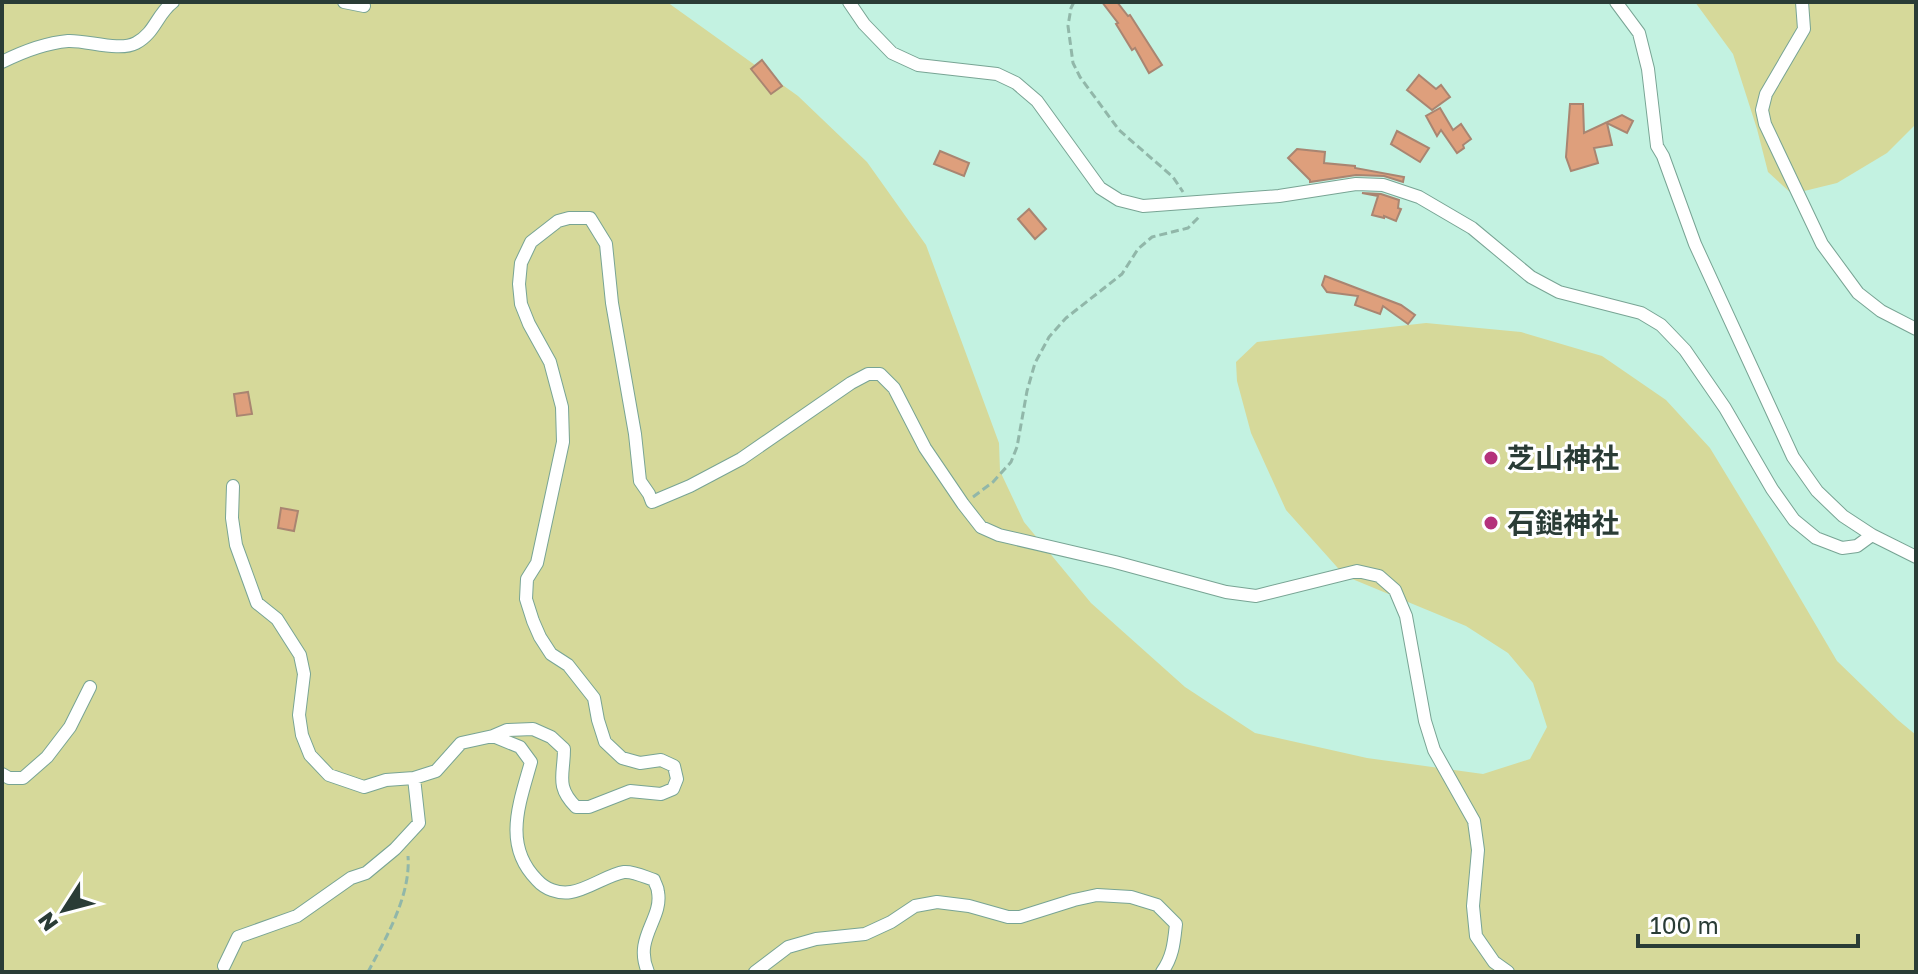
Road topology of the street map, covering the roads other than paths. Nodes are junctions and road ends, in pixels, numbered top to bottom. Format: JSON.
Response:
{"nodes":[{"id":1,"x":173,"y":2,"type":"edge"},
{"id":2,"x":344,"y":2,"type":"edge"},
{"id":3,"x":849,"y":2,"type":"edge"},
{"id":4,"x":1616,"y":2,"type":"edge"},
{"id":5,"x":1802,"y":2,"type":"edge"},
{"id":6,"x":364,"y":6,"type":"dead end"},
{"id":7,"x":2,"y":62,"type":"edge"},
{"id":8,"x":1916,"y":329,"type":"edge"},
{"id":9,"x":233,"y":486,"type":"dead end"},
{"id":10,"x":1872,"y":535,"type":"junction"},
{"id":11,"x":1916,"y":557,"type":"edge"},
{"id":12,"x":90,"y":687,"type":"dead end"},
{"id":13,"x":493,"y":736,"type":"junction"},
{"id":14,"x":2,"y":774,"type":"edge"},
{"id":15,"x":414,"y":778,"type":"junction"},
{"id":16,"x":224,"y":966,"type":"dead end"},
{"id":17,"x":648,"y":972,"type":"edge"},
{"id":18,"x":755,"y":972,"type":"edge"},
{"id":19,"x":1162,"y":972,"type":"edge"},
{"id":20,"x":1508,"y":972,"type":"edge"}],
"edges":[{"from":1,"to":7,"type":"street"},
{"from":2,"to":6,"type":"street"},
{"from":3,"to":10,"type":"street"},
{"from":4,"to":10,"type":"street"},
{"from":5,"to":8,"type":"street"},
{"from":9,"to":15,"type":"street"},
{"from":10,"to":11,"type":"street"},
{"from":12,"to":14,"type":"street"},
{"from":13,"to":15,"type":"street"},
{"from":13,"to":17,"type":"street"},
{"from":13,"to":20,"type":"street"},
{"from":15,"to":16,"type":"street"},
{"from":18,"to":19,"type":"street"}]}
